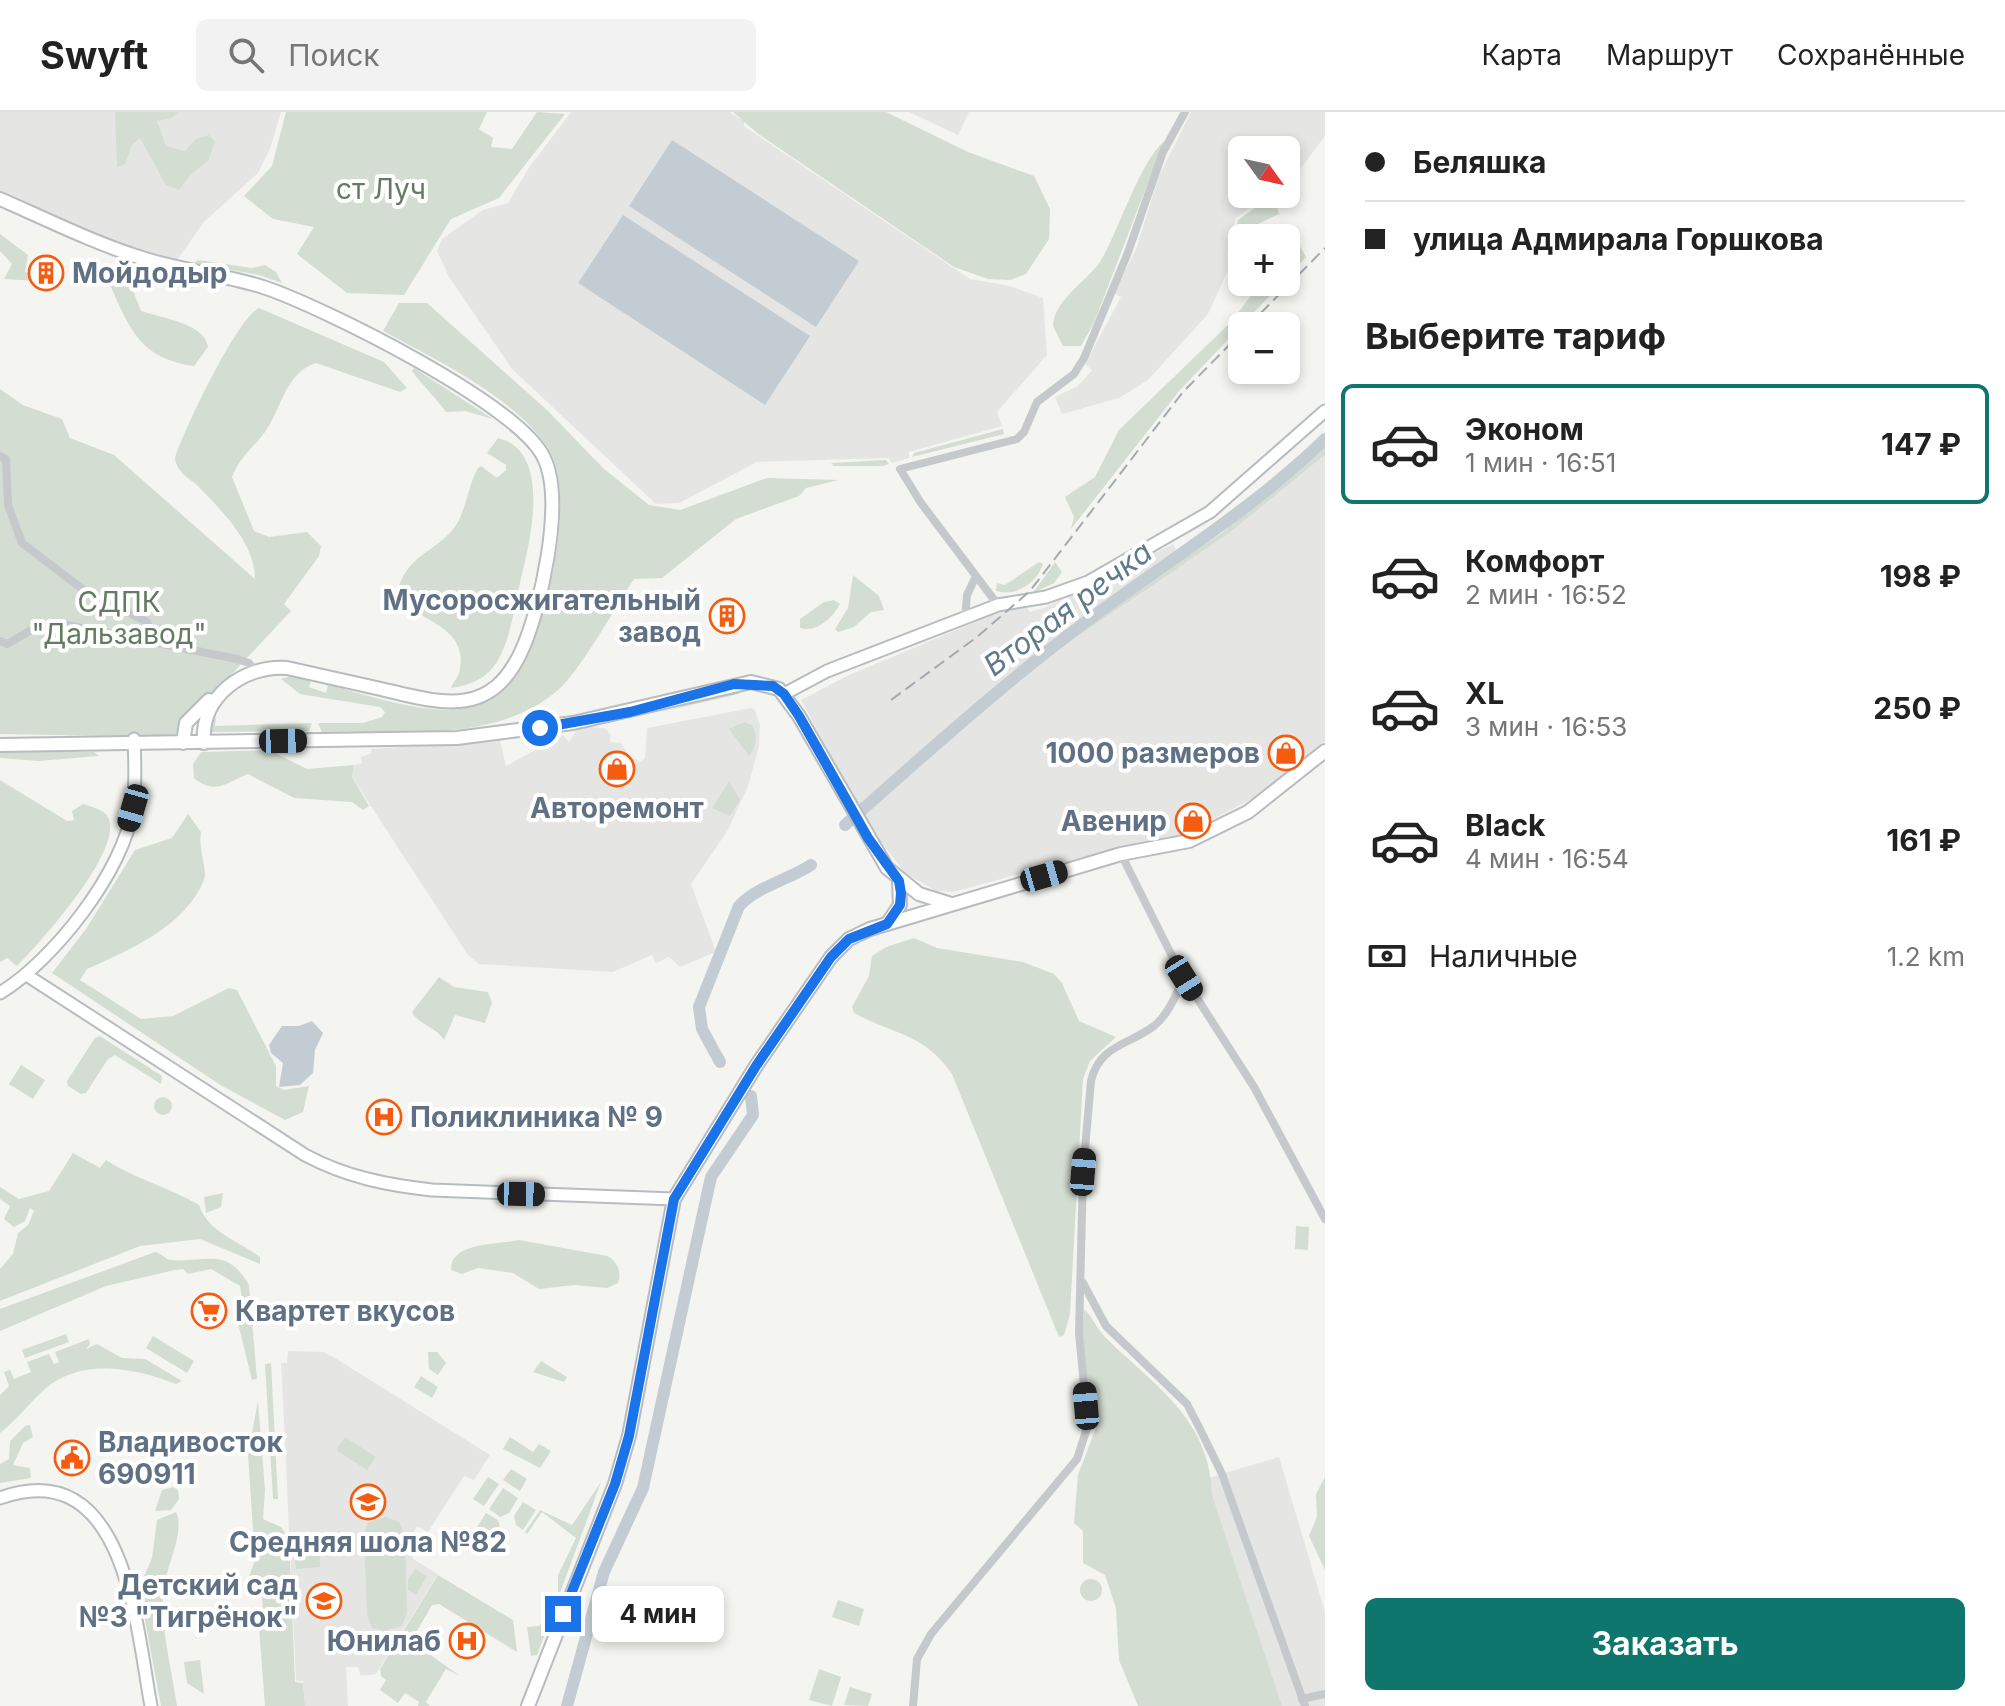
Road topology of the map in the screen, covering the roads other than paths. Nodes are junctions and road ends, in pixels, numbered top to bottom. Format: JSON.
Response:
{"nodes":[{"id":1,"x":1185,"y":112,"type":"edge"},
{"id":2,"x":0,"y":200,"type":"edge"},
{"id":3,"x":1325,"y":411,"type":"edge"},
{"id":4,"x":0,"y":456,"type":"edge"},
{"id":5,"x":976,"y":576,"type":"junction"},
{"id":6,"x":998,"y":605,"type":"junction"},
{"id":7,"x":965,"y":619,"type":"junction"},
{"id":8,"x":0,"y":641,"type":"edge"},
{"id":9,"x":156,"y":644,"type":"junction"},
{"id":10,"x":254,"y":670,"type":"junction"},
{"id":11,"x":787,"y":693,"type":"junction"},
{"id":12,"x":204,"y":740,"type":"junction"},
{"id":13,"x":134,"y":741,"type":"junction"},
{"id":14,"x":183,"y":741,"type":"junction"},
{"id":15,"x":0,"y":742,"type":"edge"},
{"id":16,"x":1325,"y":751,"type":"edge"},
{"id":17,"x":1121,"y":854,"type":"junction"},
{"id":18,"x":899,"y":881,"type":"junction"},
{"id":19,"x":951,"y":903,"type":"junction"},
{"id":20,"x":887,"y":924,"type":"junction"},
{"id":21,"x":28,"y":976,"type":"junction"},
{"id":22,"x":1184,"y":978,"type":"junction"},
{"id":23,"x":0,"y":993,"type":"edge"},
{"id":24,"x":674,"y":1199,"type":"junction"},
{"id":25,"x":1325,"y":1219,"type":"edge"},
{"id":26,"x":1081,"y":1278,"type":"junction"},
{"id":27,"x":0,"y":1498,"type":"edge"},
{"id":28,"x":1325,"y":1694,"type":"edge"},
{"id":29,"x":1303,"y":1703,"type":"edge"},
{"id":30,"x":151,"y":1706,"type":"edge"},
{"id":31,"x":528,"y":1706,"type":"edge"},
{"id":32,"x":913,"y":1706,"type":"edge"}],
"edges":[{"from":1,"to":5,"type":"street"},
{"from":2,"to":10,"type":"main road"},
{"from":3,"to":6,"type":"main road"},
{"from":4,"to":9,"type":"street"},
{"from":5,"to":6,"type":"street"},
{"from":5,"to":7,"type":"street"},
{"from":6,"to":7,"type":"main road"},
{"from":7,"to":11,"type":"main road"},
{"from":8,"to":9,"type":"street"},
{"from":9,"to":10,"type":"street"},
{"from":10,"to":12,"type":"main road"},
{"from":10,"to":14,"type":"main road"},
{"from":11,"to":12,"type":"main road"},
{"from":11,"to":18,"type":"main road"},
{"from":12,"to":14,"type":"main road"},
{"from":13,"to":14,"type":"main road"},
{"from":13,"to":15,"type":"main road"},
{"from":13,"to":21,"type":"main road"},
{"from":16,"to":17,"type":"main road"},
{"from":17,"to":19,"type":"main road"},
{"from":17,"to":22,"type":"street"},
{"from":18,"to":19,"type":"main road"},
{"from":18,"to":20,"type":"main road"},
{"from":19,"to":20,"type":"main road"},
{"from":20,"to":24,"type":"main road"},
{"from":21,"to":23,"type":"main road"},
{"from":21,"to":24,"type":"main road"},
{"from":22,"to":25,"type":"street"},
{"from":22,"to":26,"type":"street"},
{"from":24,"to":31,"type":"main road"},
{"from":26,"to":29,"type":"street"},
{"from":26,"to":32,"type":"street"},
{"from":27,"to":30,"type":"main road"},
{"from":28,"to":29,"type":"street"}]}
